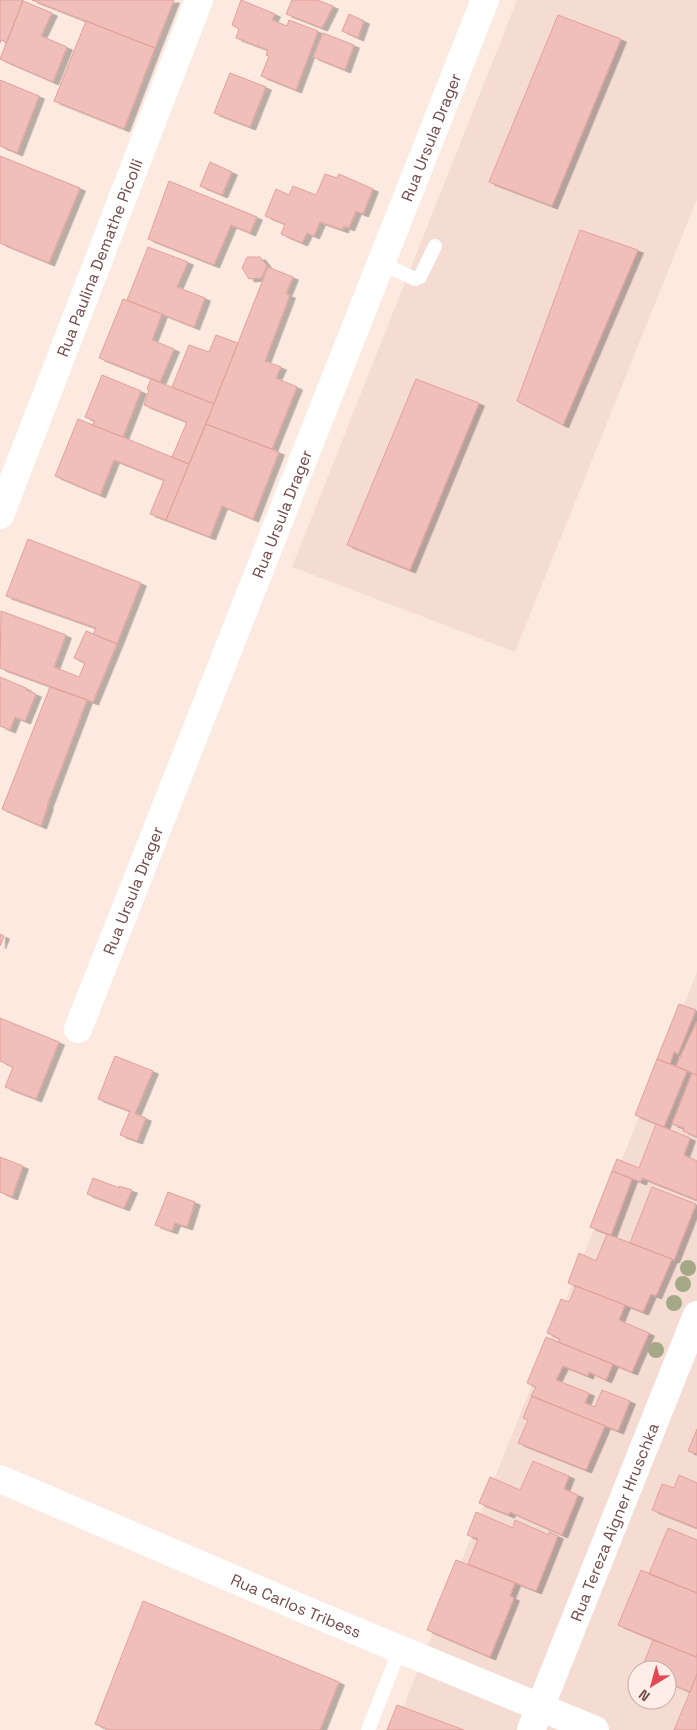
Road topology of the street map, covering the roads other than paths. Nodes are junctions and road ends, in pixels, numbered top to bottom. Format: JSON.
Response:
{"nodes":[{"id":1,"x":200,"y":0,"type":"edge"},
{"id":2,"x":485,"y":0,"type":"edge"},
{"id":3,"x":434,"y":246,"type":"dead end"},
{"id":4,"x":380,"y":263,"type":"junction"},
{"id":5,"x":0,"y":515,"type":"edge"},
{"id":6,"x":78,"y":1029,"type":"dead end"},
{"id":7,"x":697,"y":1315,"type":"edge"},
{"id":8,"x":0,"y":1479,"type":"edge"},
{"id":9,"x":400,"y":1649,"type":"junction"},
{"id":10,"x":535,"y":1719,"type":"edge"},
{"id":11,"x":368,"y":1730,"type":"edge"},
{"id":12,"x":595,"y":1730,"type":"edge"}],
"edges":[{"from":1,"to":5,"type":"street","name":"Rua Paulina Demathe Picolli"},
{"from":2,"to":4,"type":"street","name":"Rua Ursula Drager"},
{"from":3,"to":4,"type":"lane"},
{"from":4,"to":6,"type":"street","name":"Rua Ursula Drager"},
{"from":7,"to":10,"type":"street","name":"Rua Tereza Aigner Hruschka"},
{"from":8,"to":9,"type":"street","name":"Rua Carlos Tribess"},
{"from":9,"to":10,"type":"street","name":"Rua Carlos Tribess"},
{"from":9,"to":11,"type":"lane"},
{"from":10,"to":12,"type":"street","name":"Rua Carlos Tribess"}]}
